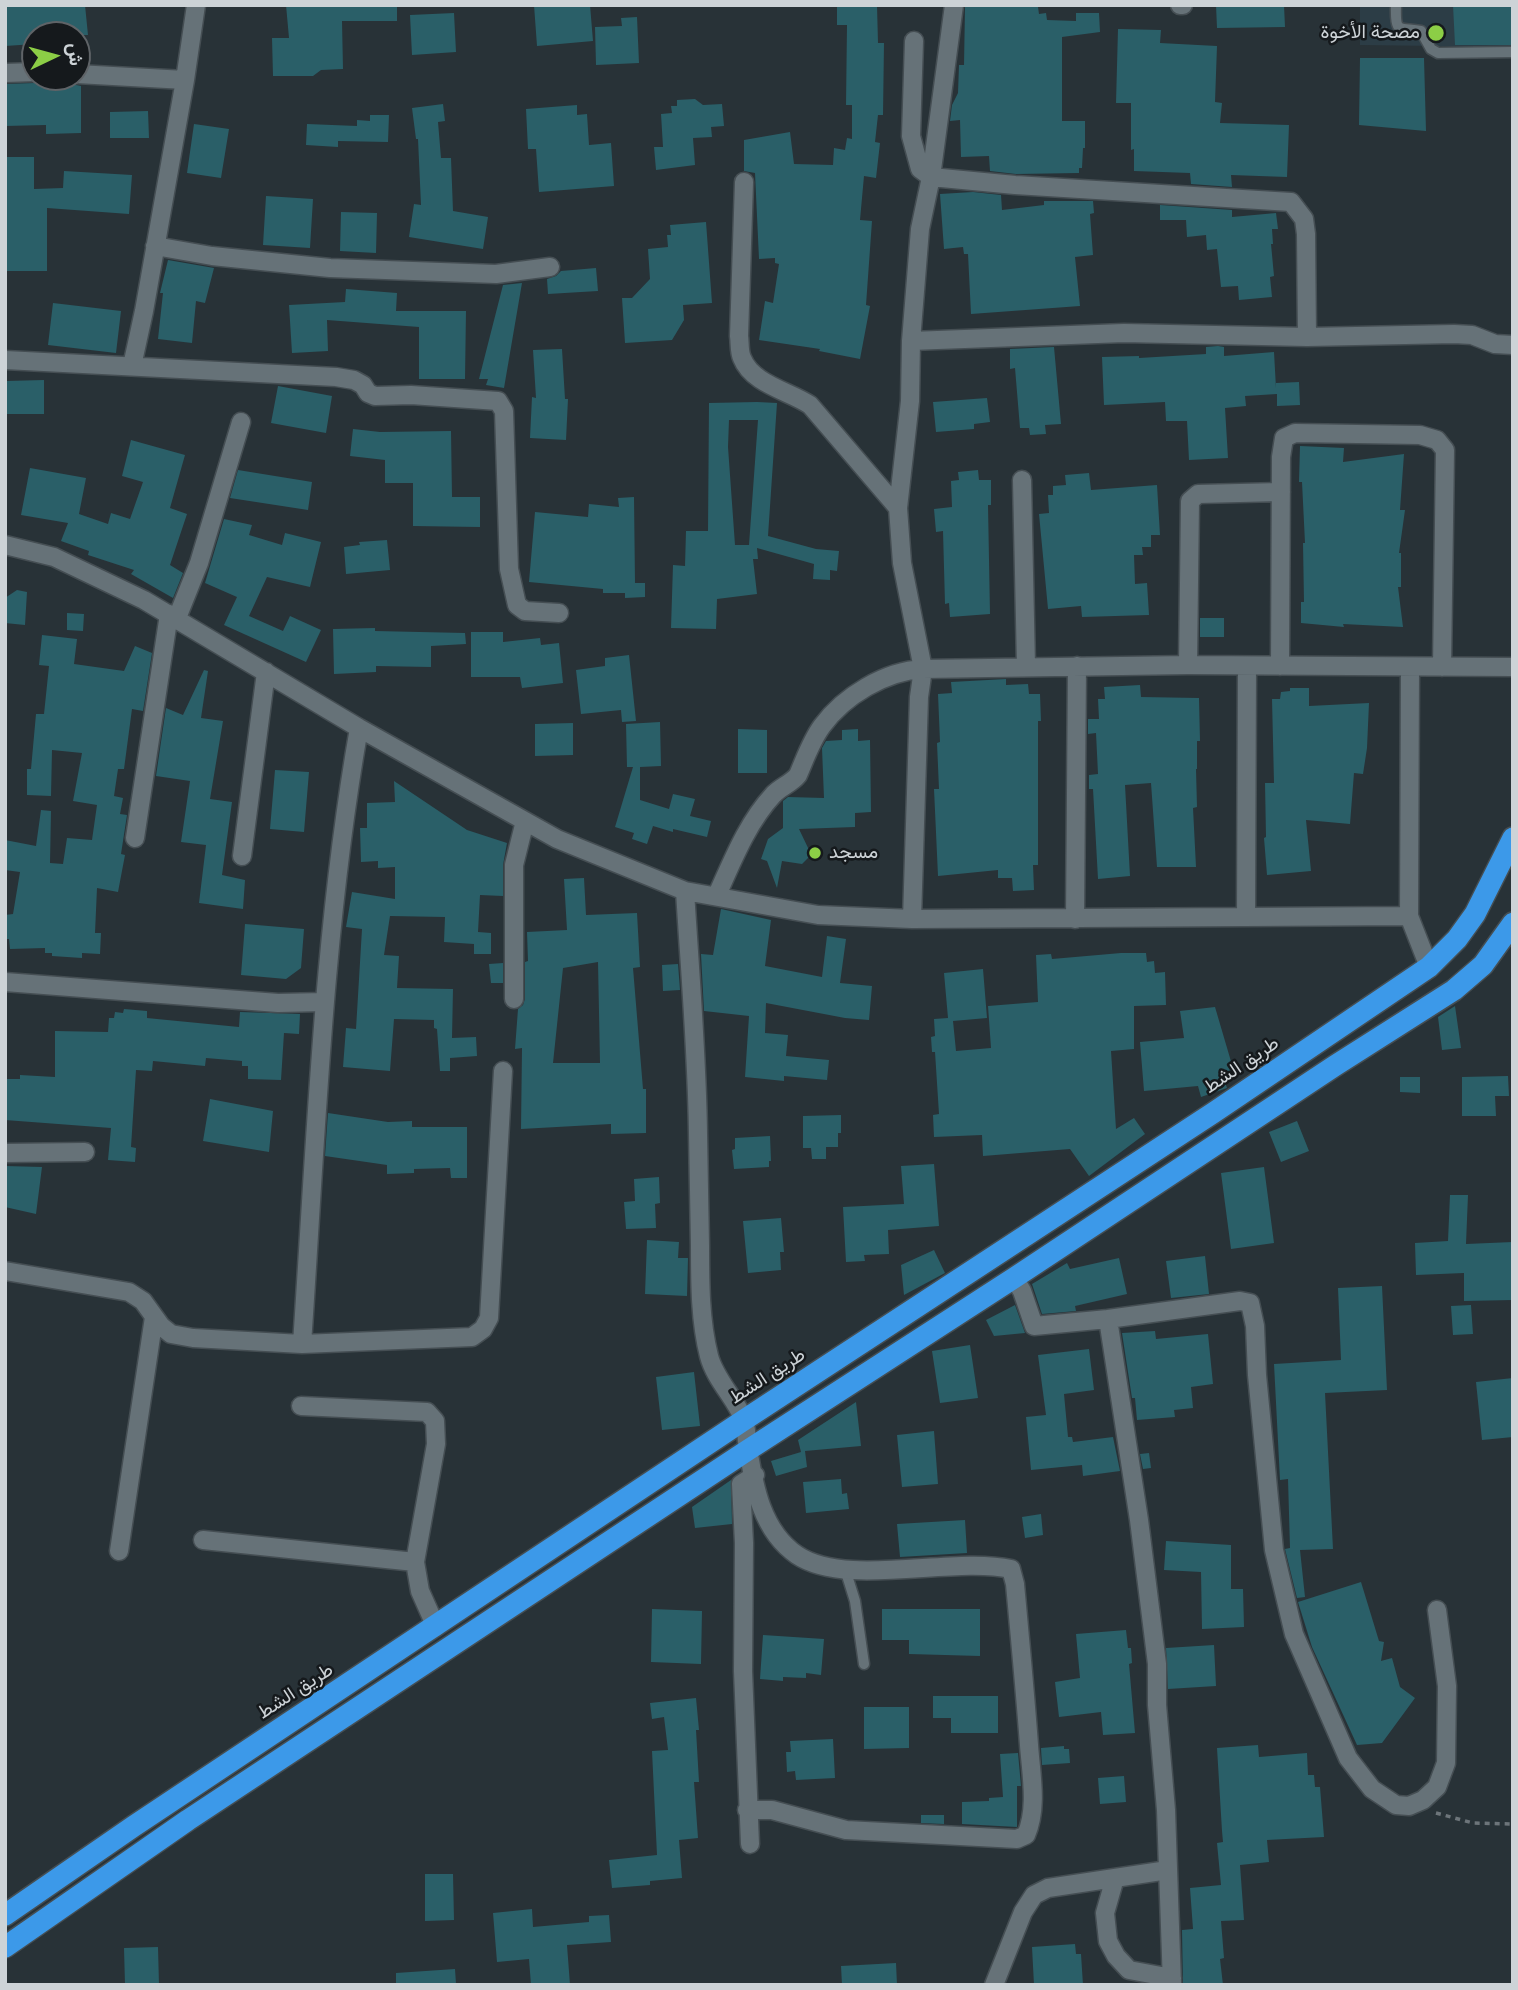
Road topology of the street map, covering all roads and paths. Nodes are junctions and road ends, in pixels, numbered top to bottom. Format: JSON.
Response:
{"nodes":[{"id":1,"x":196,"y":5,"type":"edge"},
{"id":2,"x":954,"y":5,"type":"edge"},
{"id":3,"x":1396,"y":5,"type":"edge"},
{"id":4,"x":914,"y":41,"type":"dead end"},
{"id":5,"x":1513,"y":52,"type":"edge"},
{"id":6,"x":91,"y":75,"type":"edge"},
{"id":7,"x":186,"y":80,"type":"junction"},
{"id":8,"x":931,"y":177,"type":"junction"},
{"id":9,"x":744,"y":182,"type":"dead end"},
{"id":10,"x":155,"y":246,"type":"junction"},
{"id":11,"x":550,"y":267,"type":"dead end"},
{"id":12,"x":1307,"y":337,"type":"junction"},
{"id":13,"x":911,"y":341,"type":"junction"},
{"id":14,"x":1513,"y":345,"type":"edge"},
{"id":15,"x":5,"y":360,"type":"edge"},
{"id":16,"x":132,"y":366,"type":"junction"},
{"id":17,"x":241,"y":422,"type":"dead end"},
{"id":18,"x":1022,"y":480,"type":"dead end"},
{"id":19,"x":1281,"y":492,"type":"junction"},
{"id":20,"x":898,"y":508,"type":"junction"},
{"id":21,"x":5,"y":545,"type":"edge"},
{"id":22,"x":559,"y":613,"type":"dead end"},
{"id":23,"x":173,"y":616,"type":"junction"},
{"id":24,"x":1188,"y":664,"type":"junction"},
{"id":25,"x":1026,"y":666,"type":"junction"},
{"id":26,"x":1077,"y":666,"type":"junction"},
{"id":27,"x":1248,"y":666,"type":"junction"},
{"id":28,"x":1280,"y":666,"type":"junction"},
{"id":29,"x":1410,"y":667,"type":"junction"},
{"id":30,"x":1442,"y":667,"type":"junction"},
{"id":31,"x":1513,"y":667,"type":"edge"},
{"id":32,"x":923,"y":668,"type":"junction"},
{"id":33,"x":266,"y":672,"type":"junction"},
{"id":34,"x":359,"y":728,"type":"junction"},
{"id":35,"x":524,"y":821,"type":"junction"},
{"id":36,"x":135,"y":838,"type":"dead end"},
{"id":37,"x":1513,"y":838,"type":"edge"},
{"id":38,"x":242,"y":856,"type":"dead end"},
{"id":39,"x":685,"y":891,"type":"junction"},
{"id":40,"x":717,"y":895,"type":"junction"},
{"id":41,"x":1409,"y":916,"type":"junction"},
{"id":42,"x":1246,"y":917,"type":"junction"},
{"id":43,"x":912,"y":919,"type":"junction"},
{"id":44,"x":1075,"y":919,"type":"junction"},
{"id":45,"x":1513,"y":923,"type":"edge"},
{"id":46,"x":1429,"y":967,"type":"junction"},
{"id":47,"x":5,"y":982,"type":"edge"},
{"id":48,"x":514,"y":999,"type":"dead end"},
{"id":49,"x":324,"y":1002,"type":"junction"},
{"id":50,"x":503,"y":1071,"type":"dead end"},
{"id":51,"x":85,"y":1152,"type":"dead end"},
{"id":52,"x":5,"y":1153,"type":"edge"},
{"id":53,"x":5,"y":1271,"type":"edge"},
{"id":54,"x":1014,"y":1278,"type":"junction"},
{"id":55,"x":154,"y":1317,"type":"junction"},
{"id":56,"x":1108,"y":1319,"type":"junction"},
{"id":57,"x":302,"y":1344,"type":"junction"},
{"id":58,"x":301,"y":1406,"type":"dead end"},
{"id":59,"x":744,"y":1420,"type":"junction"},
{"id":60,"x":748,"y":1450,"type":"junction"},
{"id":61,"x":755,"y":1475,"type":"junction"},
{"id":62,"x":203,"y":1540,"type":"dead end"},
{"id":63,"x":119,"y":1551,"type":"dead end"},
{"id":64,"x":415,"y":1562,"type":"junction"},
{"id":65,"x":845,"y":1569,"type":"junction"},
{"id":66,"x":1437,"y":1610,"type":"dead end"},
{"id":67,"x":436,"y":1627,"type":"junction"},
{"id":68,"x":864,"y":1664,"type":"dead end"},
{"id":69,"x":1409,"y":1806,"type":"junction"},
{"id":70,"x":747,"y":1810,"type":"junction"},
{"id":71,"x":1513,"y":1824,"type":"edge"},
{"id":72,"x":750,"y":1844,"type":"dead end"},
{"id":73,"x":1168,"y":1870,"type":"junction"},
{"id":74,"x":1115,"y":1878,"type":"junction"},
{"id":75,"x":5,"y":1915,"type":"edge"},
{"id":76,"x":5,"y":1947,"type":"edge"},
{"id":77,"x":1172,"y":1981,"type":"edge"},
{"id":78,"x":994,"y":1985,"type":"edge"}],
"edges":[{"from":1,"to":7,"type":"street"},
{"from":2,"to":8,"type":"street"},
{"from":3,"to":5,"type":"lane"},
{"from":4,"to":8,"type":"street"},
{"from":6,"to":7,"type":"street"},
{"from":7,"to":10,"type":"street"},
{"from":8,"to":12,"type":"street"},
{"from":8,"to":13,"type":"street"},
{"from":9,"to":20,"type":"street"},
{"from":10,"to":11,"type":"street"},
{"from":10,"to":16,"type":"street"},
{"from":12,"to":13,"type":"street"},
{"from":12,"to":14,"type":"street"},
{"from":13,"to":20,"type":"street"},
{"from":15,"to":16,"type":"street"},
{"from":16,"to":22,"type":"street"},
{"from":17,"to":23,"type":"street"},
{"from":18,"to":25,"type":"street"},
{"from":19,"to":24,"type":"street"},
{"from":19,"to":28,"type":"street"},
{"from":19,"to":30,"type":"street"},
{"from":20,"to":32,"type":"street"},
{"from":21,"to":23,"type":"street"},
{"from":23,"to":33,"type":"street"},
{"from":23,"to":36,"type":"street"},
{"from":24,"to":26,"type":"street"},
{"from":24,"to":27,"type":"street"},
{"from":25,"to":26,"type":"street"},
{"from":25,"to":32,"type":"street"},
{"from":26,"to":44,"type":"street"},
{"from":27,"to":28,"type":"street"},
{"from":27,"to":42,"type":"street"},
{"from":28,"to":29,"type":"street"},
{"from":29,"to":30,"type":"street"},
{"from":29,"to":41,"type":"street"},
{"from":30,"to":31,"type":"street"},
{"from":32,"to":40,"type":"street"},
{"from":32,"to":43,"type":"street"},
{"from":33,"to":34,"type":"street"},
{"from":33,"to":38,"type":"street"},
{"from":34,"to":35,"type":"street"},
{"from":34,"to":49,"type":"street"},
{"from":35,"to":39,"type":"street"},
{"from":35,"to":48,"type":"street"},
{"from":37,"to":46,"type":"highway","name":"طريق الشط"},
{"from":39,"to":40,"type":"street"},
{"from":39,"to":59,"type":"street"},
{"from":40,"to":43,"type":"street"},
{"from":41,"to":42,"type":"street"},
{"from":41,"to":46,"type":"street"},
{"from":42,"to":44,"type":"street"},
{"from":43,"to":44,"type":"street"},
{"from":45,"to":54,"type":"highway"},
{"from":46,"to":59,"type":"highway","name":"طريق الشط"},
{"from":47,"to":49,"type":"street"},
{"from":49,"to":57,"type":"street"},
{"from":50,"to":57,"type":"street"},
{"from":51,"to":52,"type":"street"},
{"from":53,"to":55,"type":"street"},
{"from":54,"to":56,"type":"street"},
{"from":54,"to":60,"type":"highway"},
{"from":55,"to":57,"type":"street"},
{"from":55,"to":63,"type":"street"},
{"from":56,"to":69,"type":"street"},
{"from":56,"to":73,"type":"street"},
{"from":58,"to":64,"type":"street"},
{"from":59,"to":60,"type":"street"},
{"from":59,"to":67,"type":"highway","name":"طريق الشط"},
{"from":60,"to":61,"type":"street"},
{"from":60,"to":76,"type":"highway"},
{"from":61,"to":65,"type":"street"},
{"from":61,"to":70,"type":"street"},
{"from":62,"to":64,"type":"street"},
{"from":64,"to":67,"type":"street"},
{"from":65,"to":68,"type":"lane"},
{"from":65,"to":70,"type":"street"},
{"from":66,"to":69,"type":"street"},
{"from":67,"to":75,"type":"highway","name":"طريق الشط"},
{"from":69,"to":71,"type":"path"},
{"from":70,"to":72,"type":"street"},
{"from":73,"to":74,"type":"street"},
{"from":73,"to":77,"type":"street"},
{"from":74,"to":77,"type":"street"},
{"from":74,"to":78,"type":"street"}]}
